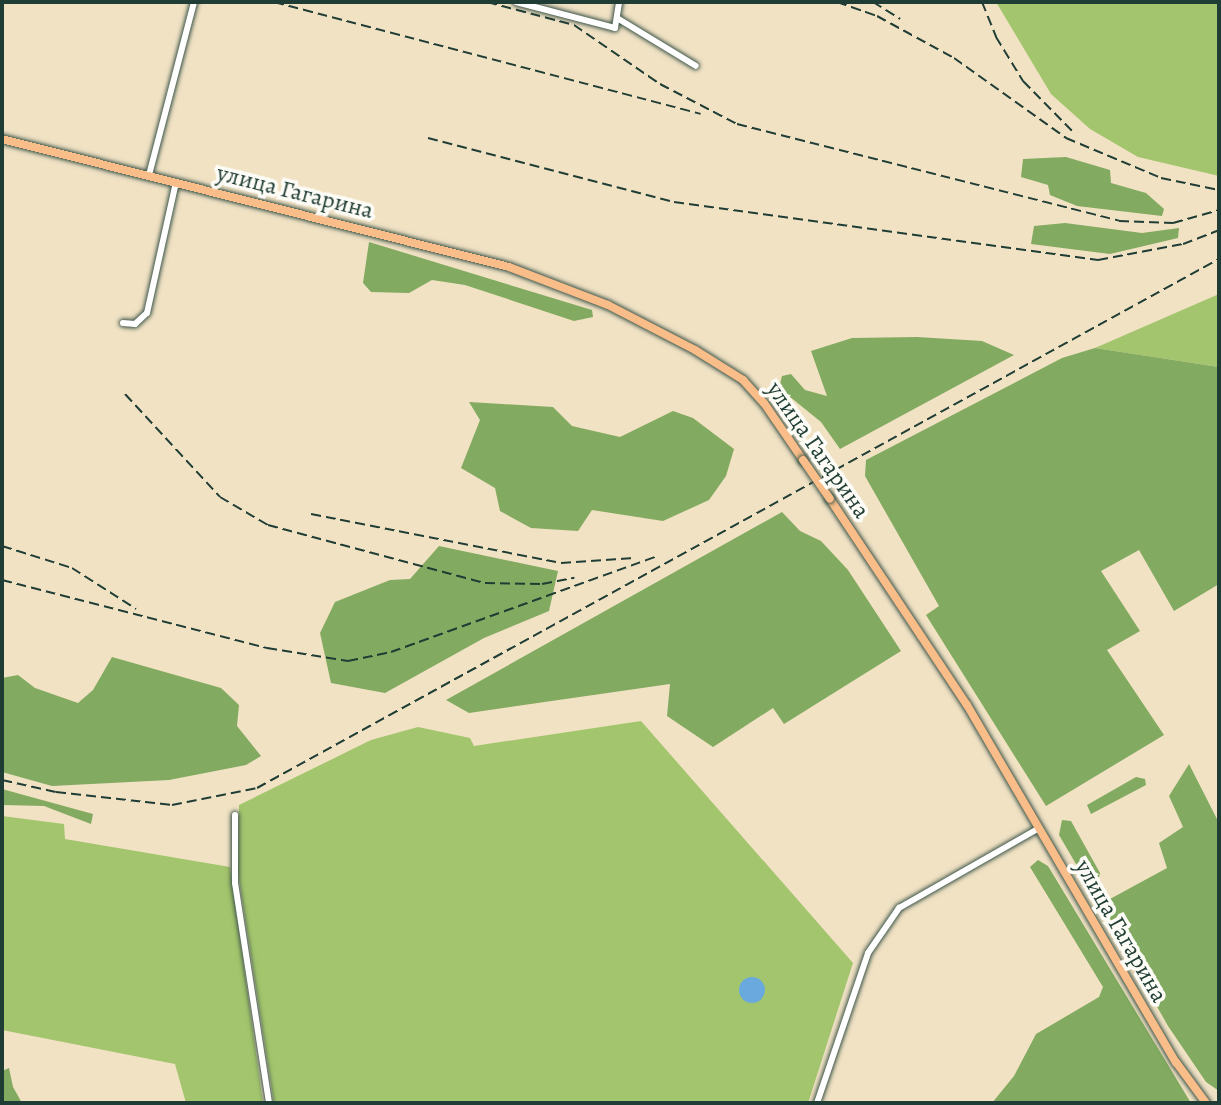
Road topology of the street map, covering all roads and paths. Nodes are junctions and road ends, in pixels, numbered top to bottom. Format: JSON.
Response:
{"nodes":[{"id":1,"x":194,"y":2,"type":"edge"},
{"id":2,"x":516,"y":2,"type":"edge"},
{"id":3,"x":619,"y":2,"type":"edge"},
{"id":4,"x":617,"y":18,"type":"junction"},
{"id":5,"x":696,"y":66,"type":"dead end"},
{"id":6,"x":2,"y":139,"type":"edge"},
{"id":7,"x":149,"y":175,"type":"junction"},
{"id":8,"x":176,"y":182,"type":"junction"},
{"id":9,"x":124,"y":323,"type":"dead end"},
{"id":10,"x":235,"y":815,"type":"dead end"},
{"id":11,"x":1039,"y":828,"type":"junction"},
{"id":12,"x":269,"y":1103,"type":"edge"},
{"id":13,"x":817,"y":1103,"type":"edge"},
{"id":14,"x":1206,"y":1103,"type":"edge"}],
"edges":[{"from":1,"to":7,"type":"street"},
{"from":2,"to":4,"type":"street"},
{"from":3,"to":4,"type":"street"},
{"from":4,"to":5,"type":"street"},
{"from":6,"to":7,"type":"main road","name":"улица Гагарина"},
{"from":7,"to":8,"type":"main road","name":"улица Гагарина"},
{"from":8,"to":9,"type":"street"},
{"from":8,"to":11,"type":"main road","name":"улица Гагарина","bridge":true},
{"from":10,"to":12,"type":"street"},
{"from":11,"to":13,"type":"street"},
{"from":11,"to":14,"type":"main road","name":"улица Гагарина"}]}
